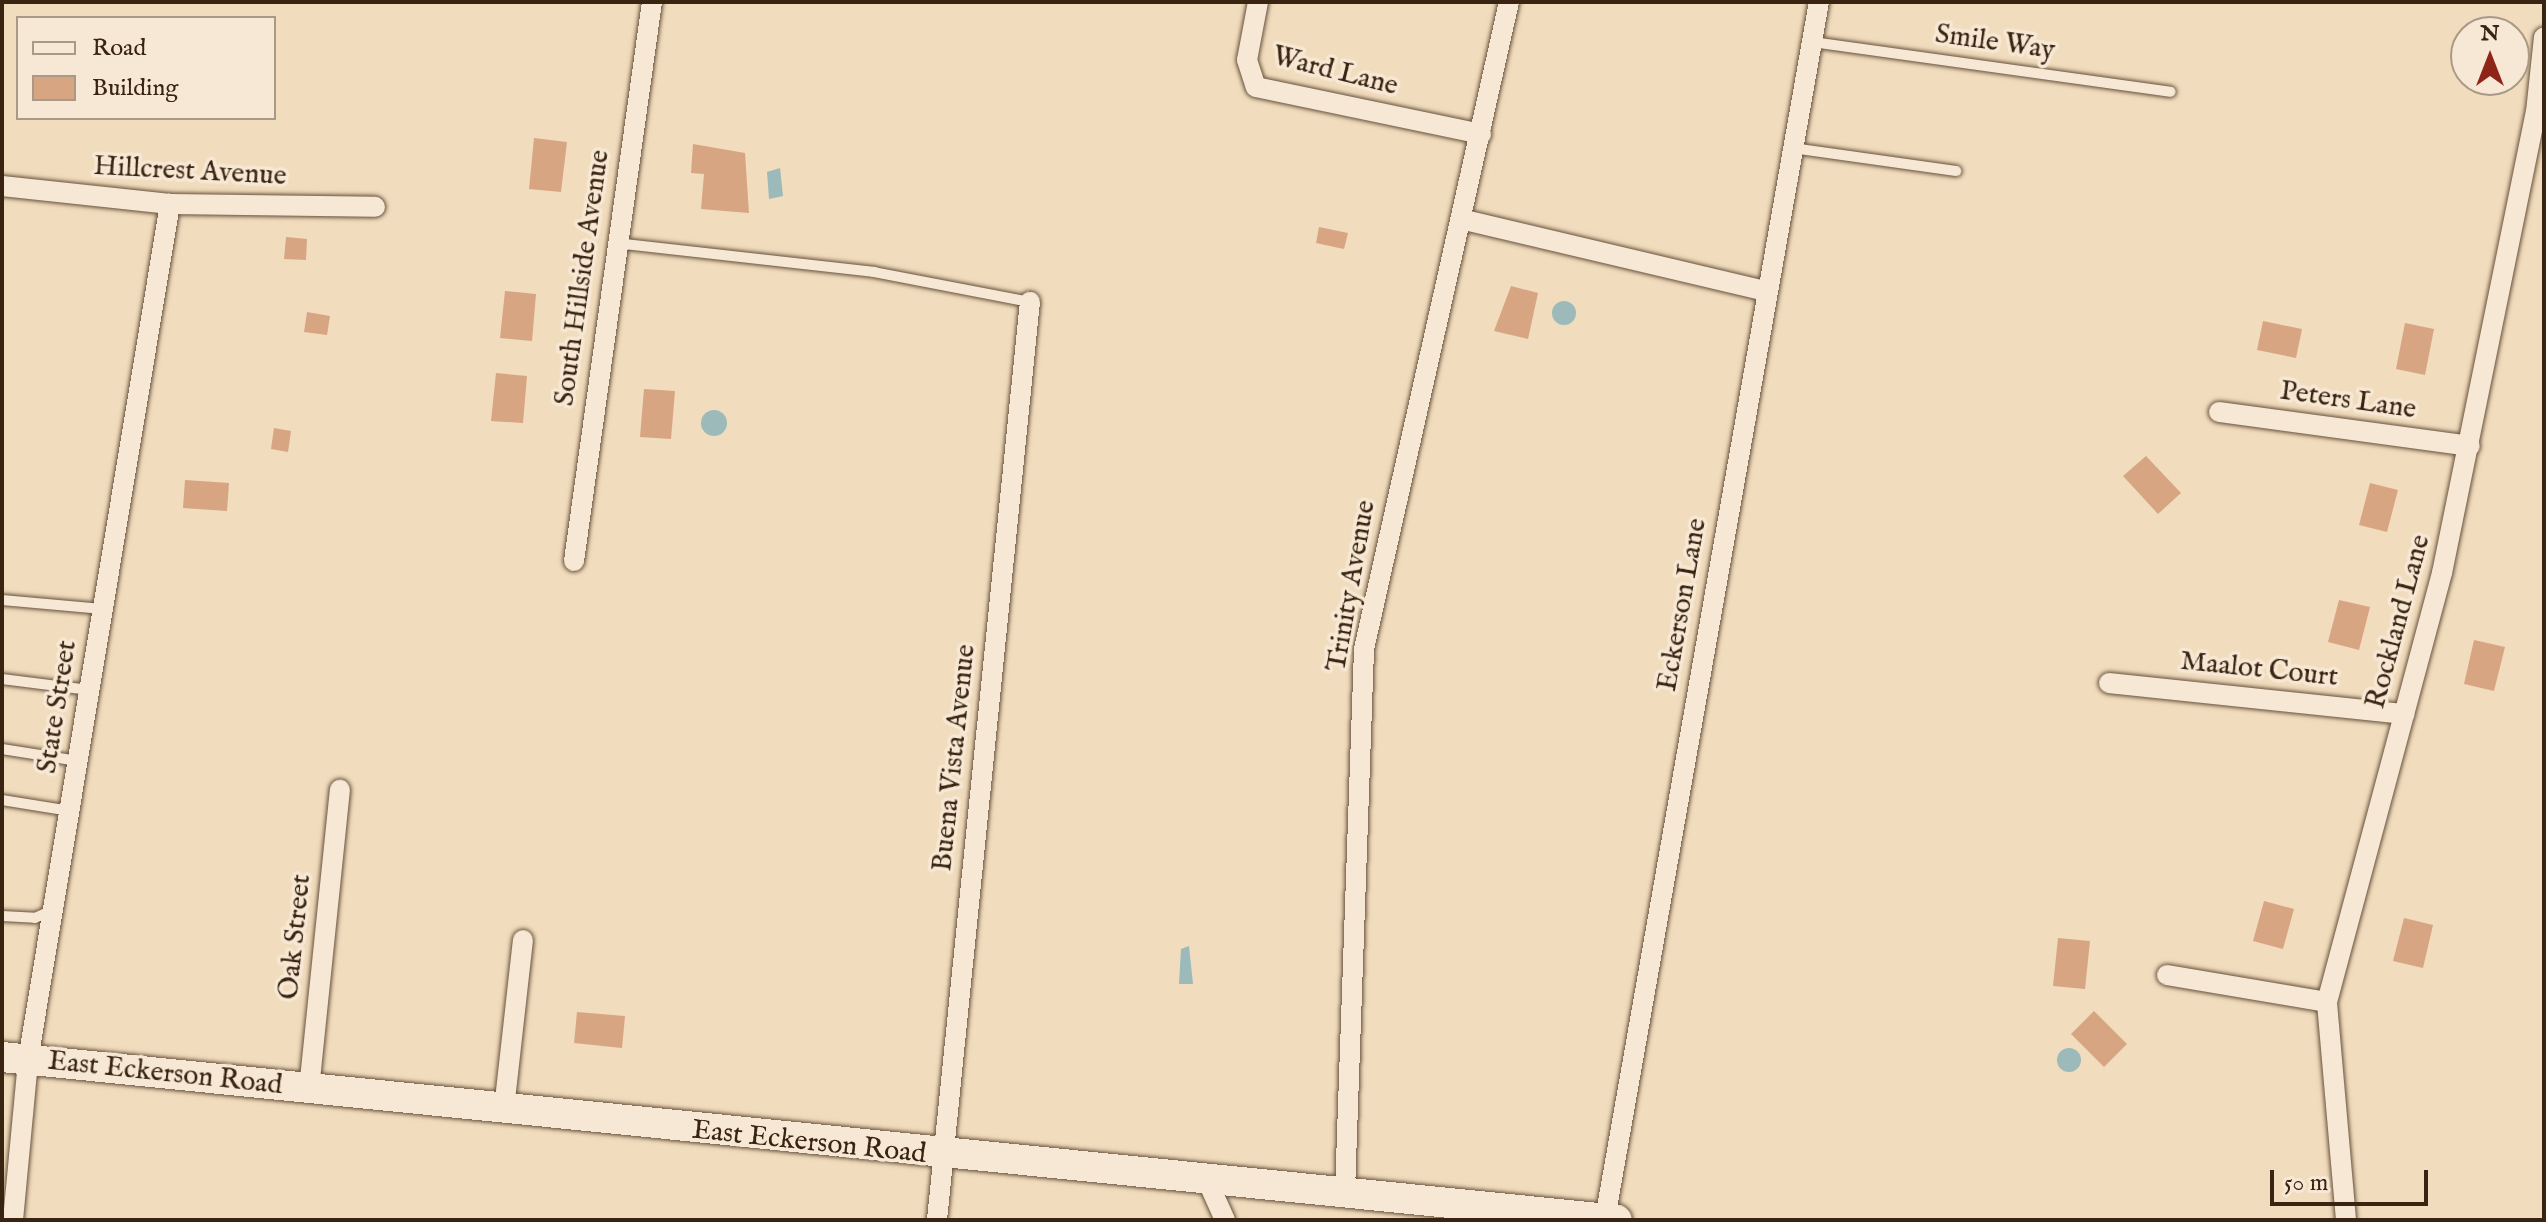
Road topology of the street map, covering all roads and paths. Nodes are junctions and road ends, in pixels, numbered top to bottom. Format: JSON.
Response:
{"nodes":[{"id":1,"x":652,"y":2,"type":"edge"},
{"id":2,"x":1258,"y":2,"type":"edge"},
{"id":3,"x":1509,"y":2,"type":"edge"},
{"id":4,"x":1819,"y":2,"type":"edge"},
{"id":5,"x":2544,"y":37,"type":"edge"},
{"id":6,"x":1812,"y":42,"type":"junction"},
{"id":7,"x":2171,"y":92,"type":"dead end"},
{"id":8,"x":1481,"y":134,"type":"junction"},
{"id":9,"x":1792,"y":148,"type":"junction"},
{"id":10,"x":1956,"y":171,"type":"dead end"},
{"id":11,"x":2,"y":186,"type":"edge"},
{"id":12,"x":170,"y":204,"type":"junction"},
{"id":13,"x":375,"y":207,"type":"dead end"},
{"id":14,"x":1465,"y":220,"type":"junction"},
{"id":15,"x":614,"y":243,"type":"junction"},
{"id":16,"x":1766,"y":291,"type":"junction"},
{"id":17,"x":1030,"y":302,"type":"joint"},
{"id":18,"x":2219,"y":412,"type":"dead end"},
{"id":19,"x":2470,"y":446,"type":"junction"},
{"id":20,"x":574,"y":561,"type":"dead end"},
{"id":21,"x":2,"y":600,"type":"edge"},
{"id":22,"x":103,"y":609,"type":"junction"},
{"id":23,"x":2,"y":679,"type":"edge"},
{"id":24,"x":2109,"y":683,"type":"dead end"},
{"id":25,"x":89,"y":690,"type":"junction"},
{"id":26,"x":2404,"y":714,"type":"junction"},
{"id":27,"x":2,"y":749,"type":"edge"},
{"id":28,"x":78,"y":761,"type":"junction"},
{"id":29,"x":340,"y":790,"type":"dead end"},
{"id":30,"x":2,"y":800,"type":"edge"},
{"id":31,"x":70,"y":811,"type":"junction"},
{"id":32,"x":53,"y":909,"type":"junction"},
{"id":33,"x":2,"y":916,"type":"edge"},
{"id":34,"x":523,"y":940,"type":"dead end"},
{"id":35,"x":2167,"y":975,"type":"dead end"},
{"id":36,"x":2327,"y":1002,"type":"junction"},
{"id":37,"x":15,"y":1058,"type":"edge"},
{"id":38,"x":309,"y":1089,"type":"junction"},
{"id":39,"x":504,"y":1109,"type":"junction"},
{"id":40,"x":942,"y":1157,"type":"junction"},
{"id":41,"x":1208,"y":1182,"type":"junction"},
{"id":42,"x":1345,"y":1191,"type":"junction"},
{"id":43,"x":10,"y":1210,"type":"edge"},
{"id":44,"x":1611,"y":1219,"type":"edge"},
{"id":45,"x":937,"y":1220,"type":"edge"},
{"id":46,"x":1225,"y":1220,"type":"edge"},
{"id":47,"x":2346,"y":1220,"type":"edge"}],
"edges":[{"from":1,"to":15,"type":"street","name":"South Hillside Avenue"},
{"from":2,"to":8,"type":"street","name":"Ward Lane"},
{"from":3,"to":8,"type":"street","name":"Trinity Avenue"},
{"from":4,"to":6,"type":"street","name":"Eckerson Lane"},
{"from":5,"to":19,"type":"street","name":"Rockland Lane"},
{"from":6,"to":7,"type":"lane","name":"Smile Way"},
{"from":6,"to":9,"type":"street","name":"Eckerson Lane"},
{"from":8,"to":14,"type":"street","name":"Trinity Avenue"},
{"from":9,"to":10,"type":"lane"},
{"from":9,"to":16,"type":"street","name":"Eckerson Lane"},
{"from":11,"to":12,"type":"street","name":"Hillcrest Avenue"},
{"from":12,"to":13,"type":"street","name":"Hillcrest Avenue"},
{"from":12,"to":22,"type":"street","name":"State Street"},
{"from":14,"to":16,"type":"street"},
{"from":14,"to":42,"type":"street","name":"Trinity Avenue"},
{"from":15,"to":17,"type":"lane"},
{"from":15,"to":20,"type":"street","name":"South Hillside Avenue"},
{"from":16,"to":44,"type":"street","name":"Eckerson Lane"},
{"from":17,"to":40,"type":"street","name":"Buena Vista Avenue"},
{"from":18,"to":19,"type":"street","name":"Peters Lane"},
{"from":19,"to":26,"type":"street","name":"Rockland Lane"},
{"from":21,"to":22,"type":"lane"},
{"from":22,"to":25,"type":"street","name":"State Street"},
{"from":23,"to":25,"type":"lane"},
{"from":24,"to":26,"type":"street","name":"Maalot Court"},
{"from":25,"to":28,"type":"street","name":"State Street"},
{"from":26,"to":36,"type":"street","name":"Rockland Lane"},
{"from":27,"to":28,"type":"lane"},
{"from":28,"to":31,"type":"street","name":"State Street"},
{"from":29,"to":38,"type":"street","name":"Oak Street"},
{"from":30,"to":31,"type":"lane"},
{"from":31,"to":32,"type":"street","name":"State Street"},
{"from":32,"to":33,"type":"lane"},
{"from":32,"to":37,"type":"street","name":"State Street"},
{"from":34,"to":39,"type":"street"},
{"from":35,"to":36,"type":"street"},
{"from":36,"to":47,"type":"street","name":"Rockland Lane"},
{"from":37,"to":38,"type":"street","name":"East Eckerson Road"},
{"from":37,"to":43,"type":"street","name":"State Street"},
{"from":38,"to":39,"type":"street","name":"East Eckerson Road"},
{"from":39,"to":40,"type":"street","name":"East Eckerson Road"},
{"from":40,"to":41,"type":"street","name":"East Eckerson Road"},
{"from":40,"to":45,"type":"street","name":"Buena Vista Avenue"},
{"from":41,"to":42,"type":"street","name":"East Eckerson Road"},
{"from":41,"to":46,"type":"street"},
{"from":42,"to":44,"type":"street","name":"East Eckerson Road"}]}
